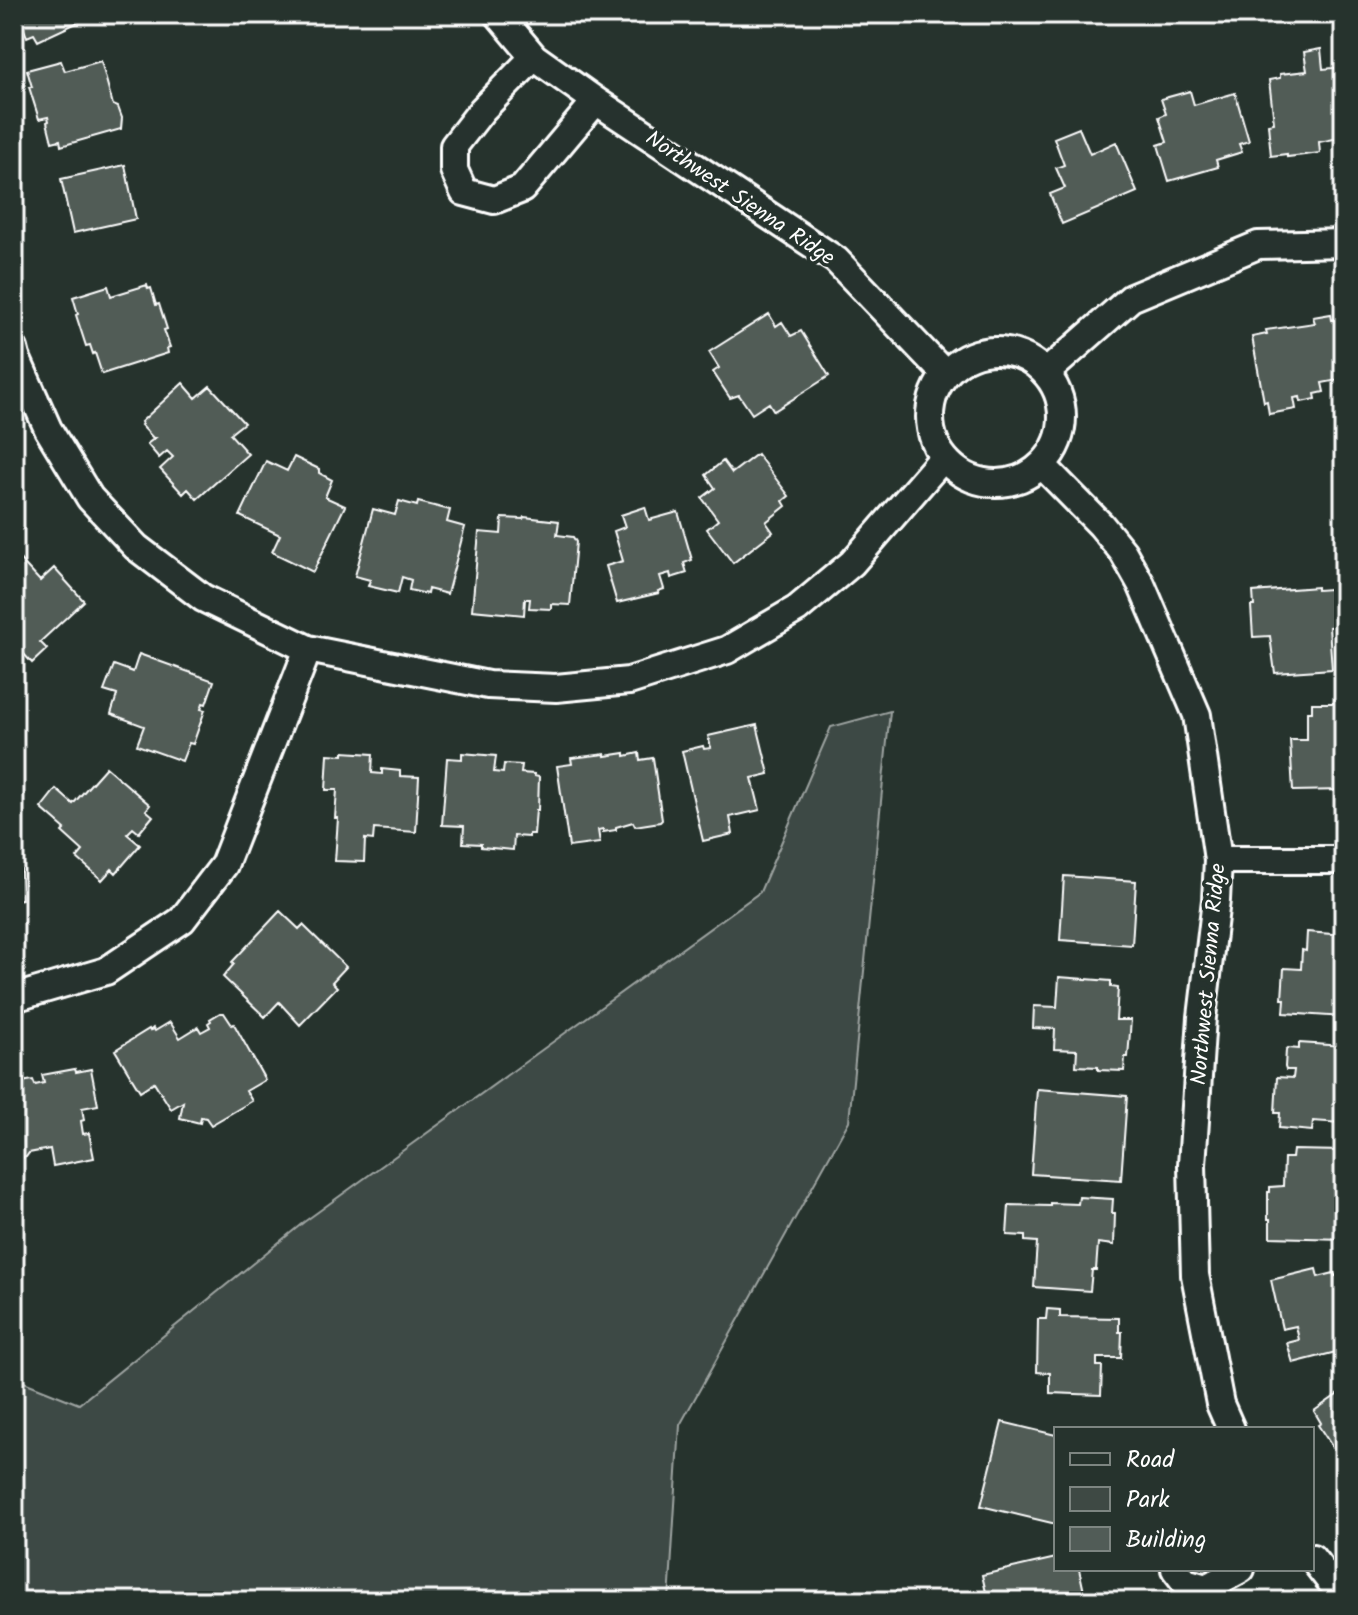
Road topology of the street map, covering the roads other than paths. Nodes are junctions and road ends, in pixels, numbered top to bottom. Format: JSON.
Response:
{"nodes":[{"id":1,"x":498,"y":14,"type":"edge"},
{"id":2,"x":534,"y":57,"type":"junction"},
{"id":3,"x":596,"y":101,"type":"junction"},
{"id":4,"x":1344,"y":243,"type":"edge"},
{"id":5,"x":14,"y":349,"type":"edge"},
{"id":6,"x":1047,"y":372,"type":"junction"},
{"id":7,"x":945,"y":374,"type":"junction"},
{"id":8,"x":943,"y":458,"type":"junction"},
{"id":9,"x":1043,"y":466,"type":"junction"},
{"id":10,"x":308,"y":649,"type":"junction"},
{"id":11,"x":1218,"y":860,"type":"junction"},
{"id":12,"x":1344,"y":860,"type":"edge"},
{"id":13,"x":14,"y":998,"type":"edge"},
{"id":14,"x":1230,"y":1427,"type":"edge"},
{"id":15,"x":1314,"y":1561,"type":"edge"},
{"id":16,"x":1177,"y":1571,"type":"edge"},
{"id":17,"x":1237,"y":1571,"type":"edge"},
{"id":18,"x":1344,"y":1592,"type":"edge"}],
"edges":[{"from":1,"to":2,"type":"street","name":"Northwest Sienna Ridge"},
{"from":2,"to":3,"type":"street","name":"Northwest Sienna Ridge"},
{"from":2,"to":3,"type":"street"},
{"from":3,"to":7,"type":"street","name":"Northwest Sienna Ridge"},
{"from":4,"to":6,"type":"street"},
{"from":5,"to":10,"type":"street"},
{"from":6,"to":7,"type":"street"},
{"from":6,"to":9,"type":"street"},
{"from":7,"to":8,"type":"street"},
{"from":8,"to":9,"type":"street"},
{"from":8,"to":10,"type":"street"},
{"from":9,"to":11,"type":"street","name":"Northwest Sienna Ridge"},
{"from":10,"to":13,"type":"street"},
{"from":11,"to":12,"type":"street"},
{"from":11,"to":14,"type":"street","name":"Northwest Sienna Ridge"},
{"from":15,"to":18,"type":"street"},
{"from":16,"to":17,"type":"street"}]}
